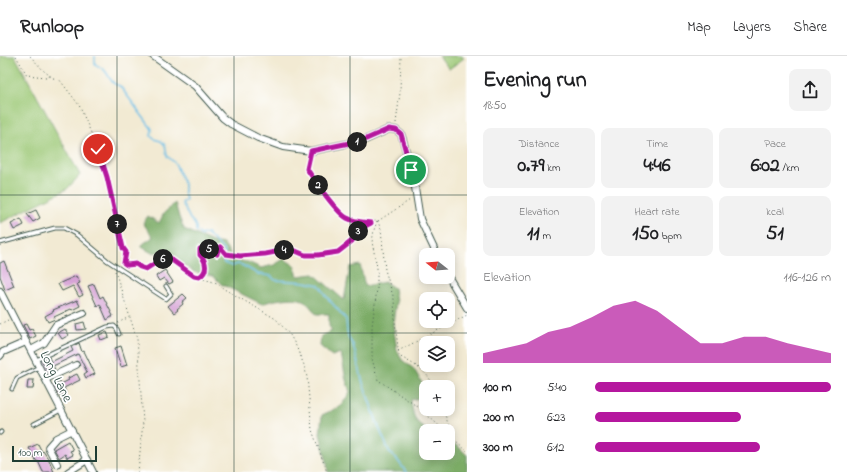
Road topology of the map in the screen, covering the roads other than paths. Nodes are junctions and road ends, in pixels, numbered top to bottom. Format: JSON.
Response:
{"nodes":[{"id":1,"x":153,"y":56,"type":"edge"},
{"id":2,"x":0,"y":243,"type":"edge"},
{"id":3,"x":434,"y":248,"type":"edge"},
{"id":4,"x":453,"y":284,"type":"edge"},
{"id":5,"x":166,"y":286,"type":"dead end"},
{"id":6,"x":0,"y":291,"type":"edge"},
{"id":7,"x":2,"y":298,"type":"edge"},
{"id":8,"x":467,"y":308,"type":"edge"},
{"id":9,"x":84,"y":313,"type":"dead end"},
{"id":10,"x":119,"y":334,"type":"dead end"},
{"id":11,"x":26,"y":342,"type":"junction"},
{"id":12,"x":30,"y":350,"type":"junction"},
{"id":13,"x":0,"y":356,"type":"edge"},
{"id":14,"x":36,"y":360,"type":"junction"},
{"id":15,"x":76,"y":365,"type":"dead end"},
{"id":16,"x":39,"y":367,"type":"junction"},
{"id":17,"x":46,"y":379,"type":"junction"},
{"id":18,"x":12,"y":389,"type":"dead end"},
{"id":19,"x":61,"y":410,"type":"junction"},
{"id":20,"x":34,"y":424,"type":"dead end"},
{"id":21,"x":72,"y":430,"type":"junction"},
{"id":22,"x":87,"y":460,"type":"junction"},
{"id":23,"x":57,"y":464,"type":"dead end"},
{"id":24,"x":68,"y":472,"type":"edge"},
{"id":25,"x":93,"y":472,"type":"edge"}],
"edges":[{"from":1,"to":3,"type":"street"},
{"from":2,"to":5,"type":"lane"},
{"from":4,"to":8,"type":"street"},
{"from":6,"to":7,"type":"street","name":"Long Lane"},
{"from":7,"to":11,"type":"street","name":"Long Lane"},
{"from":9,"to":12,"type":"street"},
{"from":10,"to":14,"type":"lane"},
{"from":11,"to":12,"type":"street","name":"Long Lane"},
{"from":11,"to":13,"type":"street"},
{"from":12,"to":14,"type":"street","name":"Long Lane"},
{"from":14,"to":16,"type":"street","name":"Long Lane"},
{"from":15,"to":17,"type":"street"},
{"from":16,"to":17,"type":"street","name":"Long Lane"},
{"from":16,"to":18,"type":"lane"},
{"from":17,"to":19,"type":"street","name":"Long Lane"},
{"from":19,"to":20,"type":"lane"},
{"from":19,"to":21,"type":"street","name":"Long Lane"},
{"from":21,"to":22,"type":"street","name":"Long Lane"},
{"from":21,"to":23,"type":"street"},
{"from":22,"to":24,"type":"street"},
{"from":22,"to":25,"type":"street","name":"Long Lane"}]}
